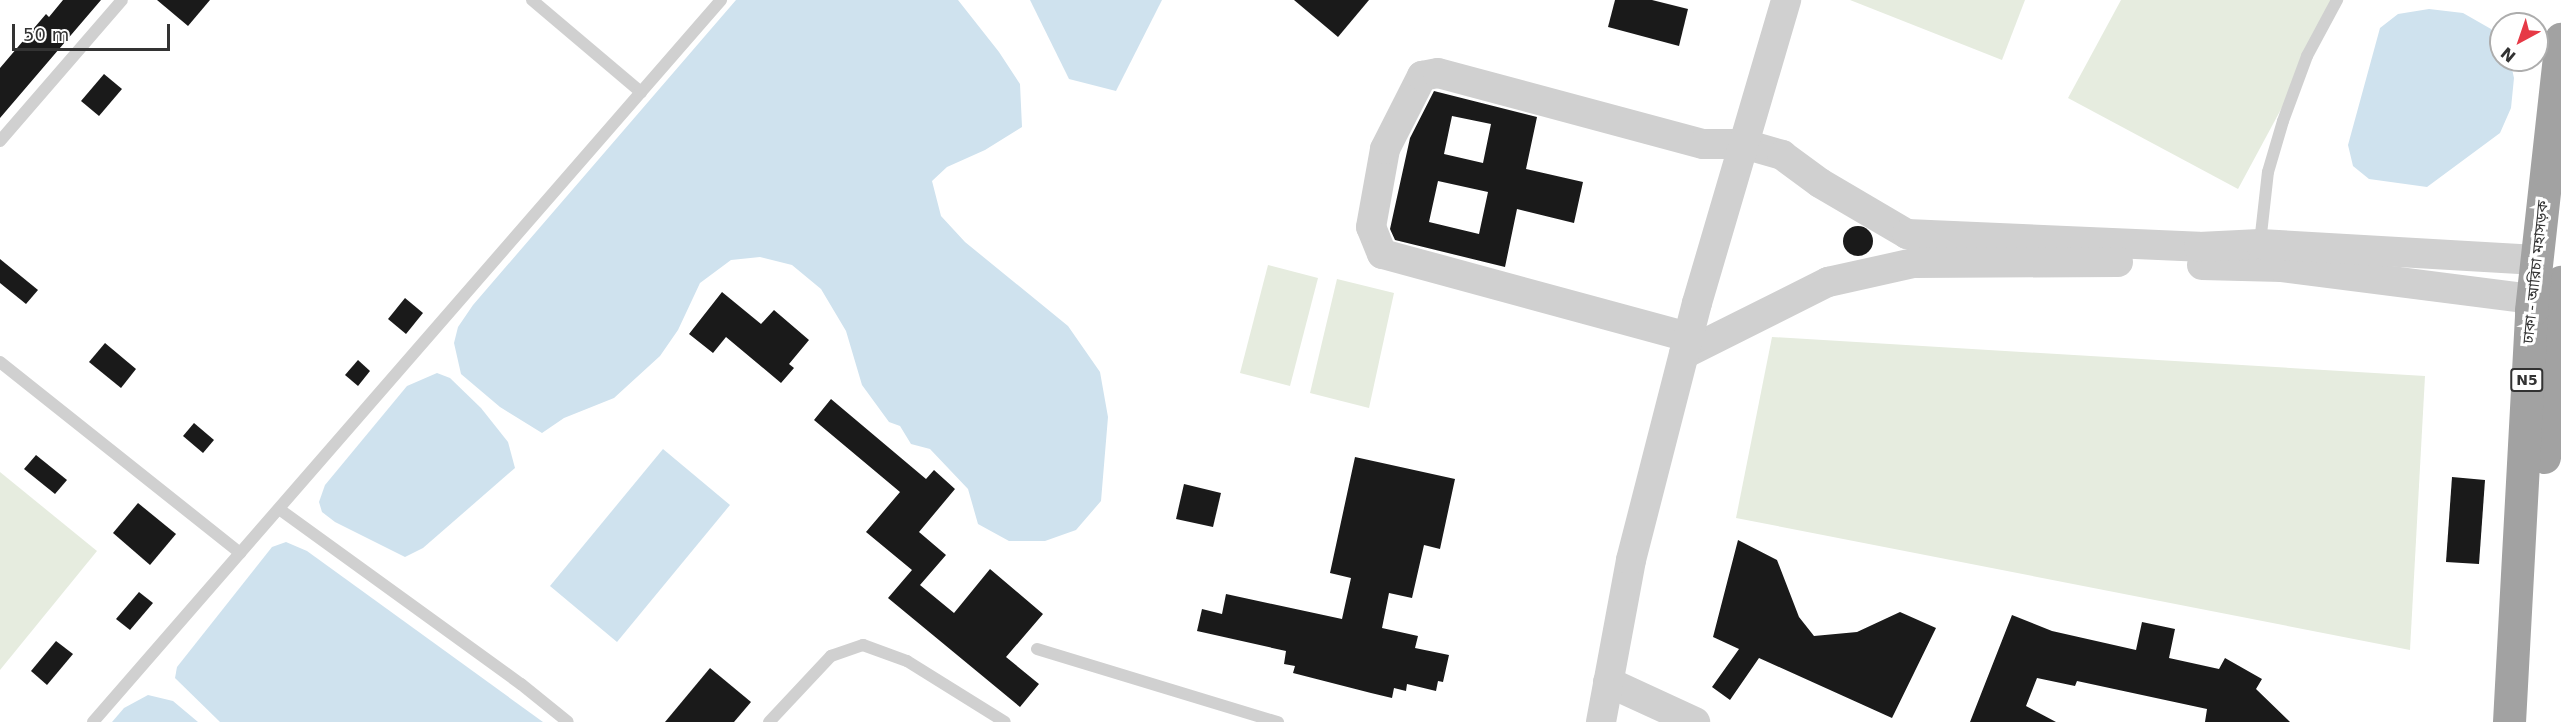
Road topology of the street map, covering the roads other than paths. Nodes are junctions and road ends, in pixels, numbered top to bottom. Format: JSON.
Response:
{"nodes":[{"id":1,"x":122,"y":0,"type":"edge"},
{"id":2,"x":532,"y":0,"type":"edge"},
{"id":3,"x":721,"y":0,"type":"edge"},
{"id":4,"x":1786,"y":0,"type":"edge"},
{"id":5,"x":2337,"y":0,"type":"edge"},
{"id":6,"x":2561,"y":39,"type":"edge"},
{"id":7,"x":641,"y":92,"type":"junction"},
{"id":8,"x":0,"y":141,"type":"edge"},
{"id":9,"x":1744,"y":144,"type":"junction"},
{"id":10,"x":2260,"y":244,"type":"junction"},
{"id":11,"x":2537,"y":260,"type":"junction"},
{"id":12,"x":2561,"y":282,"type":"edge"},
{"id":13,"x":2533,"y":299,"type":"junction"},
{"id":14,"x":1686,"y":346,"type":"junction"},
{"id":15,"x":0,"y":362,"type":"edge"},
{"id":16,"x":279,"y":509,"type":"junction"},
{"id":17,"x":240,"y":553,"type":"junction"},
{"id":18,"x":1037,"y":649,"type":"dead end"},
{"id":19,"x":1608,"y":682,"type":"junction"},
{"id":20,"x":93,"y":722,"type":"edge"},
{"id":21,"x":568,"y":722,"type":"edge"},
{"id":22,"x":769,"y":722,"type":"edge"},
{"id":23,"x":1005,"y":722,"type":"edge"},
{"id":24,"x":1278,"y":722,"type":"edge"},
{"id":25,"x":1601,"y":722,"type":"edge"},
{"id":26,"x":1695,"y":722,"type":"edge"},
{"id":27,"x":2509,"y":722,"type":"edge"},
{"id":28,"x":2530,"y":722,"type":"edge"}],
"edges":[{"from":1,"to":8,"type":"lane"},
{"from":2,"to":7,"type":"lane"},
{"from":3,"to":7,"type":"lane"},
{"from":4,"to":9,"type":"street"},
{"from":5,"to":10,"type":"lane"},
{"from":6,"to":11,"type":"highway","name":"ঢাকা - আরিচা মহাসড়ক","number":"N5"},
{"from":7,"to":16,"type":"lane"},
{"from":9,"to":10,"type":"street"},
{"from":9,"to":14,"type":"street"},
{"from":9,"to":14,"type":"street"},
{"from":10,"to":11,"type":"street"},
{"from":11,"to":13,"type":"highway","name":"ঢাকা - আরিচা মহাসড়ক","number":"N5"},
{"from":12,"to":28,"type":"highway","number":"N5"},
{"from":13,"to":14,"type":"street"},
{"from":13,"to":27,"type":"highway","name":"ঢাকা - আরিচা মহাসড়ক","number":"N5"},
{"from":14,"to":19,"type":"street"},
{"from":15,"to":17,"type":"lane"},
{"from":16,"to":17,"type":"lane"},
{"from":16,"to":21,"type":"lane"},
{"from":17,"to":20,"type":"lane"},
{"from":18,"to":24,"type":"lane"},
{"from":19,"to":25,"type":"street"},
{"from":19,"to":26,"type":"street"},
{"from":22,"to":23,"type":"lane"}]}
